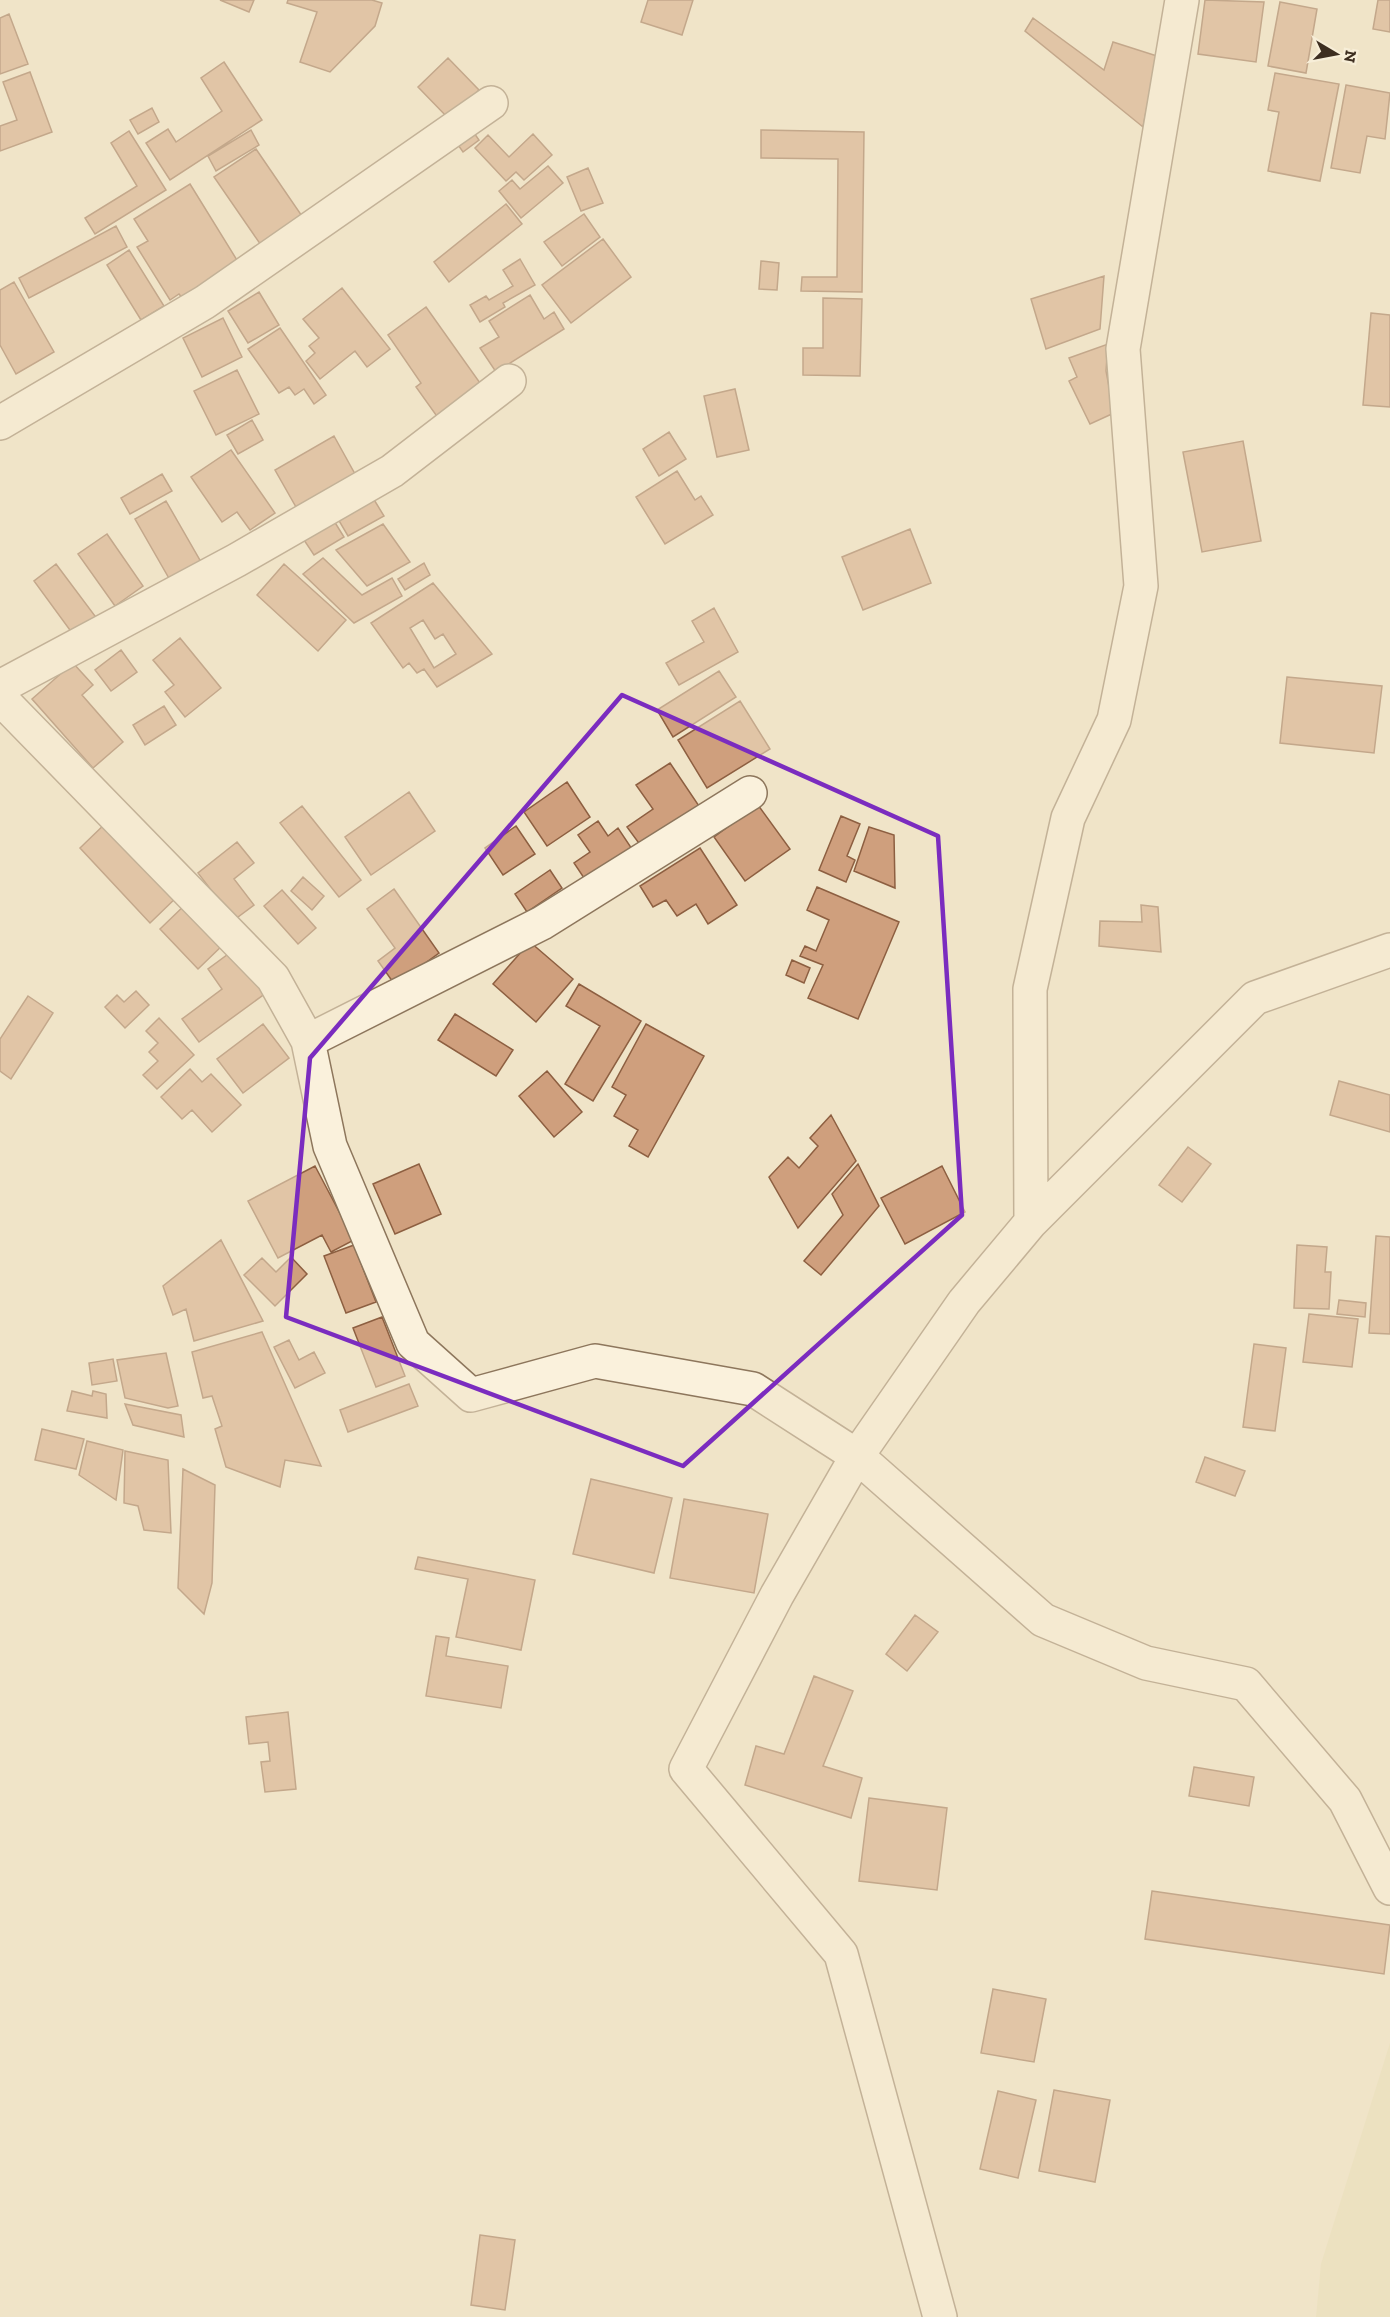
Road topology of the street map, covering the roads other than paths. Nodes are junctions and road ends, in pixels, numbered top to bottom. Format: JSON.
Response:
{"nodes":[{"id":1,"x":1182,"y":0,"type":"edge"},
{"id":2,"x":491,"y":103,"type":"dead end"},
{"id":3,"x":509,"y":381,"type":"dead end"},
{"id":4,"x":0,"y":423,"type":"edge"},
{"id":5,"x":0,"y":687,"type":"edge"},
{"id":6,"x":0,"y":698,"type":"edge"},
{"id":7,"x":750,"y":793,"type":"dead end"},
{"id":8,"x":1390,"y":950,"type":"edge"},
{"id":9,"x":308,"y":1041,"type":"junction"},
{"id":10,"x":1031,"y":1222,"type":"junction"},
{"id":11,"x":857,"y":1456,"type":"junction"},
{"id":12,"x":1390,"y":1888,"type":"edge"},
{"id":13,"x":939,"y":2317,"type":"edge"}],
"edges":[{"from":1,"to":10,"type":"street"},
{"from":2,"to":4,"type":"street"},
{"from":3,"to":5,"type":"street"},
{"from":6,"to":9,"type":"street"},
{"from":7,"to":9,"type":"street"},
{"from":8,"to":10,"type":"street"},
{"from":9,"to":11,"type":"street"},
{"from":10,"to":11,"type":"street"},
{"from":11,"to":12,"type":"street"},
{"from":11,"to":13,"type":"street"}]}
